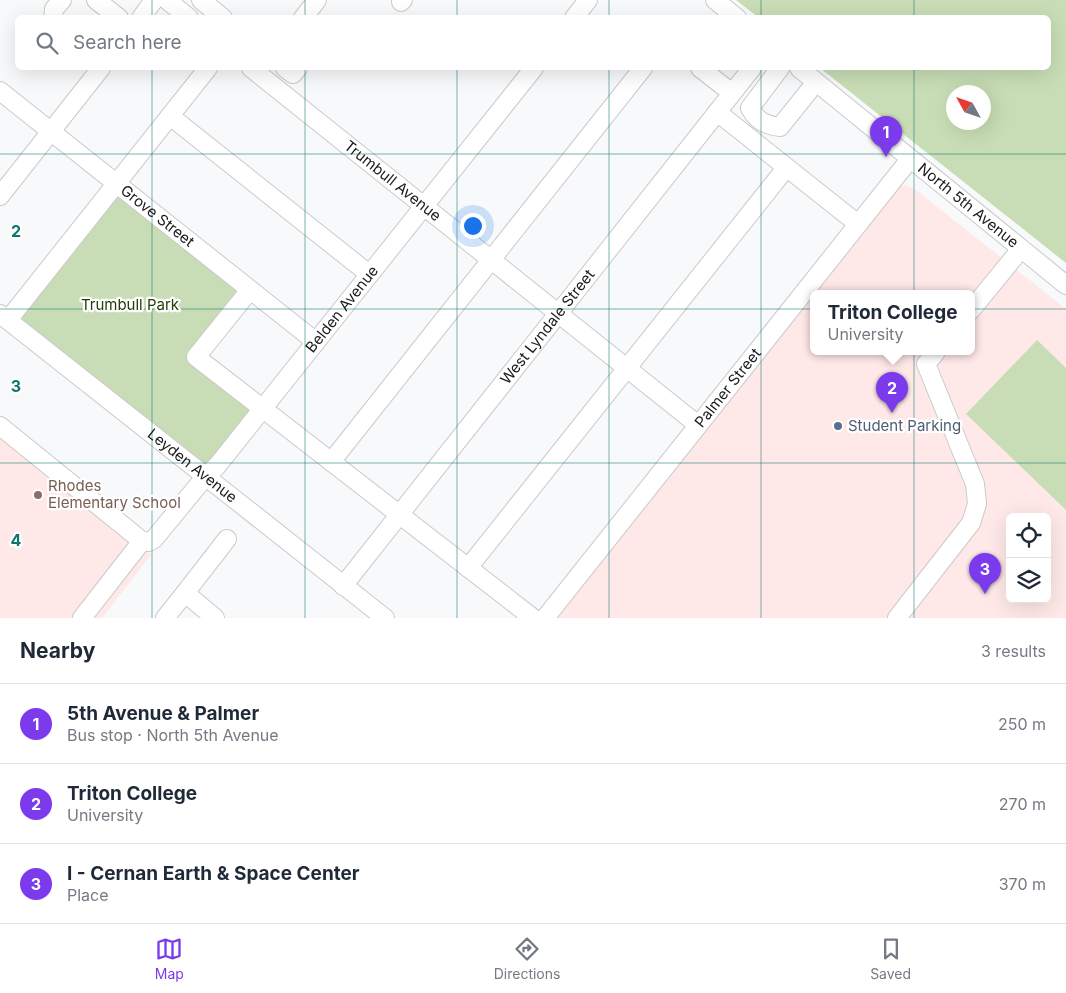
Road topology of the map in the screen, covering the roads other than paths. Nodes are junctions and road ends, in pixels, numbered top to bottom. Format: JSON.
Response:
{"nodes":[{"id":1,"x":62,"y":0,"type":"edge"},
{"id":2,"x":96,"y":0,"type":"edge"},
{"id":3,"x":154,"y":0,"type":"edge"},
{"id":4,"x":167,"y":0,"type":"edge"},
{"id":5,"x":202,"y":0,"type":"edge"},
{"id":6,"x":317,"y":0,"type":"edge"},
{"id":7,"x":715,"y":0,"type":"edge"},
{"id":8,"x":53,"y":15,"type":"edge"},
{"id":9,"x":115,"y":15,"type":"edge"},
{"id":10,"x":143,"y":15,"type":"edge"},
{"id":11,"x":185,"y":15,"type":"edge"},
{"id":12,"x":220,"y":15,"type":"edge"},
{"id":13,"x":304,"y":15,"type":"edge"},
{"id":14,"x":733,"y":15,"type":"edge"},
{"id":15,"x":99,"y":70,"type":"edge"},
{"id":16,"x":206,"y":70,"type":"edge"},
{"id":17,"x":254,"y":70,"type":"edge"},
{"id":18,"x":532,"y":70,"type":"edge"},
{"id":19,"x":642,"y":70,"type":"edge"},
{"id":20,"x":703,"y":70,"type":"edge"},
{"id":21,"x":750,"y":70,"type":"edge"},
{"id":22,"x":778,"y":70,"type":"edge"},
{"id":23,"x":801,"y":70,"type":"edge"},
{"id":24,"x":816,"y":82,"type":"junction"},
{"id":25,"x":0,"y":91,"type":"edge"},
{"id":26,"x":732,"y":93,"type":"junction"},
{"id":27,"x":717,"y":112,"type":"junction"},
{"id":28,"x":170,"y":116,"type":"junction"},
{"id":29,"x":51,"y":131,"type":"junction"},
{"id":30,"x":910,"y":159,"type":"junction"},
{"id":31,"x":786,"y":168,"type":"junction"},
{"id":32,"x":117,"y":182,"type":"junction"},
{"id":33,"x":0,"y":196,"type":"edge"},
{"id":34,"x":424,"y":206,"type":"junction"},
{"id":35,"x":858,"y":224,"type":"junction"},
{"id":36,"x":1021,"y":249,"type":"junction"},
{"id":37,"x":491,"y":259,"type":"junction"},
{"id":38,"x":370,"y":274,"type":"junction"},
{"id":39,"x":1066,"y":285,"type":"edge"},
{"id":40,"x":250,"y":290,"type":"junction"},
{"id":41,"x":975,"y":305,"type":"edge"},
{"id":42,"x":558,"y":313,"type":"junction"},
{"id":43,"x":4,"y":317,"type":"edge"},
{"id":44,"x":316,"y":342,"type":"junction"},
{"id":45,"x":934,"y":355,"type":"edge"},
{"id":46,"x":627,"y":368,"type":"junction"},
{"id":47,"x":263,"y":409,"type":"junction"},
{"id":48,"x":698,"y":425,"type":"junction"},
{"id":49,"x":0,"y":426,"type":"edge"},
{"id":50,"x":331,"y":462,"type":"junction"},
{"id":51,"x":205,"y":477,"type":"junction"},
{"id":52,"x":399,"y":514,"type":"junction"},
{"id":53,"x":227,"y":539,"type":"dead end"},
{"id":54,"x":142,"y":541,"type":"junction"},
{"id":55,"x":468,"y":568,"type":"junction"},
{"id":56,"x":343,"y":586,"type":"junction"},
{"id":57,"x":185,"y":593,"type":"junction"},
{"id":58,"x":82,"y":618,"type":"edge"},
{"id":59,"x":165,"y":618,"type":"edge"},
{"id":60,"x":215,"y":618,"type":"edge"},
{"id":61,"x":384,"y":618,"type":"edge"},
{"id":62,"x":532,"y":618,"type":"edge"},
{"id":63,"x":545,"y":618,"type":"edge"},
{"id":64,"x":897,"y":618,"type":"edge"}],
"edges":[{"from":1,"to":8,"type":"street"},
{"from":2,"to":9,"type":"street"},
{"from":3,"to":10,"type":"street"},
{"from":4,"to":11,"type":"street"},
{"from":5,"to":12,"type":"street"},
{"from":6,"to":13,"type":"street"},
{"from":7,"to":14,"type":"street"},
{"from":15,"to":29,"type":"street"},
{"from":16,"to":28,"type":"street"},
{"from":17,"to":34,"type":"street","name":"Trumbull Avenue"},
{"from":18,"to":34,"type":"street","name":"Belden Avenue"},
{"from":19,"to":37,"type":"street"},
{"from":20,"to":26,"type":"street"},
{"from":21,"to":26,"type":"street","name":"West Lyndale Street"},
{"from":22,"to":24,"type":"street"},
{"from":23,"to":24,"type":"street","name":"North 5th Avenue"},
{"from":24,"to":30,"type":"street","name":"North 5th Avenue"},
{"from":25,"to":29,"type":"street","name":"Grove Street"},
{"from":26,"to":27,"type":"street","name":"West Lyndale Street"},
{"from":27,"to":31,"type":"street"},
{"from":27,"to":42,"type":"street","name":"West Lyndale Street"},
{"from":28,"to":32,"type":"street"},
{"from":28,"to":38,"type":"street"},
{"from":29,"to":32,"type":"street","name":"Grove Street"},
{"from":29,"to":33,"type":"street"},
{"from":30,"to":35,"type":"street","name":"Palmer Street"},
{"from":30,"to":36,"type":"street","name":"North 5th Avenue"},
{"from":31,"to":35,"type":"street"},
{"from":31,"to":46,"type":"street"},
{"from":32,"to":40,"type":"street","name":"Grove Street"},
{"from":32,"to":43,"type":"street"},
{"from":34,"to":37,"type":"street","name":"Trumbull Avenue"},
{"from":34,"to":38,"type":"street","name":"Belden Avenue"},
{"from":35,"to":48,"type":"street","name":"Palmer Street"},
{"from":36,"to":39,"type":"street","name":"North 5th Avenue"},
{"from":36,"to":41,"type":"street"},
{"from":37,"to":42,"type":"street","name":"Trumbull Avenue"},
{"from":37,"to":50,"type":"street"},
{"from":38,"to":44,"type":"street","name":"Belden Avenue"},
{"from":40,"to":44,"type":"street","name":"Grove Street"},
{"from":40,"to":47,"type":"street"},
{"from":42,"to":46,"type":"street","name":"Trumbull Avenue"},
{"from":42,"to":52,"type":"street","name":"West Lyndale Street"},
{"from":43,"to":51,"type":"street","name":"Leyden Avenue"},
{"from":44,"to":47,"type":"street","name":"Belden Avenue"},
{"from":45,"to":64,"type":"street"},
{"from":46,"to":48,"type":"street","name":"Trumbull Avenue"},
{"from":46,"to":55,"type":"street"},
{"from":47,"to":50,"type":"street"},
{"from":47,"to":51,"type":"street","name":"Belden Avenue"},
{"from":48,"to":63,"type":"street","name":"Palmer Street"},
{"from":49,"to":54,"type":"street"},
{"from":50,"to":52,"type":"street"},
{"from":51,"to":54,"type":"street","name":"Belden Avenue"},
{"from":51,"to":56,"type":"street","name":"Leyden Avenue"},
{"from":52,"to":55,"type":"street"},
{"from":52,"to":56,"type":"street","name":"West Lyndale Street"},
{"from":53,"to":57,"type":"street"},
{"from":54,"to":58,"type":"street"},
{"from":55,"to":62,"type":"street"},
{"from":56,"to":61,"type":"street","name":"Leyden Avenue"},
{"from":57,"to":59,"type":"street"},
{"from":57,"to":60,"type":"street"}]}
